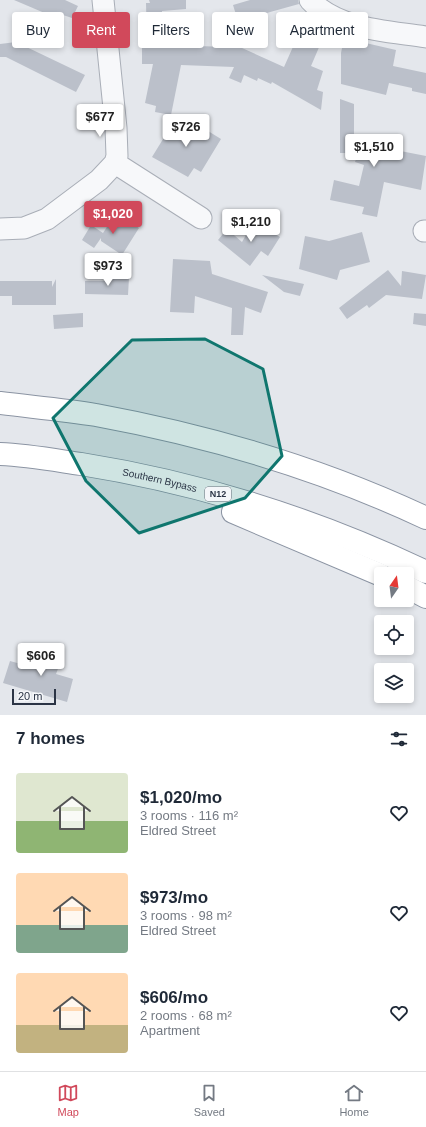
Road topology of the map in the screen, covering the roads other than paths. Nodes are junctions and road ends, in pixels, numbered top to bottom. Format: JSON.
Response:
{"nodes":[{"id":1,"x":103,"y":0,"type":"edge"},
{"id":2,"x":310,"y":0,"type":"edge"},
{"id":3,"x":426,"y":37,"type":"edge"},
{"id":4,"x":115,"y":163,"type":"junction"},
{"id":5,"x":201,"y":218,"type":"dead end"},
{"id":6,"x":0,"y":229,"type":"edge"},
{"id":7,"x":0,"y":403,"type":"edge"},
{"id":8,"x":0,"y":454,"type":"edge"},
{"id":9,"x":149,"y":477,"type":"junction"},
{"id":10,"x":426,"y":518,"type":"edge"},
{"id":11,"x":374,"y":572,"type":"edge"},
{"id":12,"x":426,"y":572,"type":"edge"},
{"id":13,"x":414,"y":590,"type":"edge"},
{"id":14,"x":426,"y":596,"type":"edge"}],
"edges":[{"from":1,"to":4,"type":"street"},
{"from":2,"to":3,"type":"street"},
{"from":4,"to":5,"type":"street"},
{"from":4,"to":6,"type":"street"},
{"from":7,"to":10,"type":"highway"},
{"from":8,"to":9,"type":"highway","name":"Southern Bypass","number":"N12"},
{"from":9,"to":11,"type":"highway"},
{"from":9,"to":12,"type":"highway","name":"Southern Bypass","number":"N12"},
{"from":13,"to":14,"type":"highway"}]}
